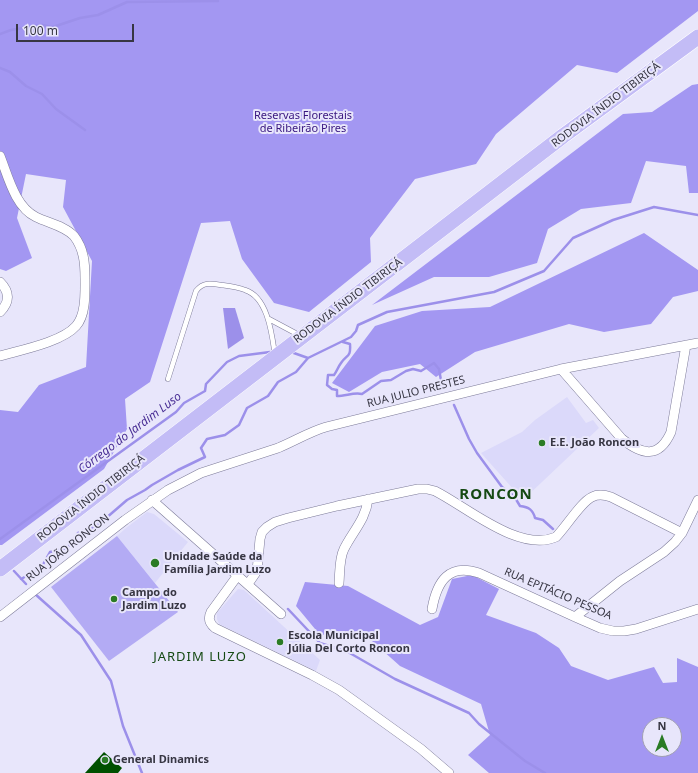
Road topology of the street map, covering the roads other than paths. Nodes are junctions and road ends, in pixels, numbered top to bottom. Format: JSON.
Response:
{"nodes":[{"id":1,"x":698,"y":37,"type":"edge"},
{"id":2,"x":0,"y":156,"type":"edge"},
{"id":3,"x":0,"y":282,"type":"edge"},
{"id":4,"x":0,"y":312,"type":"edge"},
{"id":5,"x":269,"y":319,"type":"junction"},
{"id":6,"x":302,"y":336,"type":"junction"},
{"id":7,"x":698,"y":343,"type":"edge"},
{"id":8,"x":686,"y":345,"type":"junction"},
{"id":9,"x":0,"y":356,"type":"edge"},
{"id":10,"x":275,"y":356,"type":"junction"},
{"id":11,"x":561,"y":369,"type":"junction"},
{"id":12,"x":168,"y":379,"type":"dead end"},
{"id":13,"x":368,"y":499,"type":"junction"},
{"id":14,"x":152,"y":500,"type":"junction"},
{"id":15,"x":698,"y":500,"type":"edge"},
{"id":16,"x":682,"y":533,"type":"junction"},
{"id":17,"x":0,"y":569,"type":"edge"},
{"id":18,"x":238,"y":575,"type":"junction"},
{"id":19,"x":339,"y":583,"type":"dead end"},
{"id":20,"x":248,"y":584,"type":"junction"},
{"id":21,"x":432,"y":609,"type":"dead end"},
{"id":22,"x":698,"y":609,"type":"edge"},
{"id":23,"x":281,"y":614,"type":"dead end"},
{"id":24,"x":0,"y":616,"type":"edge"},
{"id":25,"x":575,"y":617,"type":"junction"},
{"id":26,"x":450,"y":773,"type":"edge"}],
"edges":[{"from":1,"to":6,"type":"highway","name":"RODOVIA ÍNDIO TIBIRIÇÁ"},
{"from":2,"to":9,"type":"street"},
{"from":3,"to":4,"type":"street"},
{"from":5,"to":6,"type":"lane"},
{"from":5,"to":10,"type":"lane"},
{"from":5,"to":12,"type":"lane"},
{"from":6,"to":10,"type":"highway","name":"RODOVIA ÍNDIO TIBIRIÇÁ"},
{"from":7,"to":8,"type":"street","name":"RUA JULIO PRESTES"},
{"from":8,"to":11,"type":"street","name":"RUA JULIO PRESTES"},
{"from":8,"to":11,"type":"street"},
{"from":10,"to":17,"type":"highway","name":"RODOVIA ÍNDIO TIBIRIÇÁ"},
{"from":11,"to":14,"type":"street","name":"RUA JULIO PRESTES"},
{"from":13,"to":16,"type":"street"},
{"from":13,"to":19,"type":"street"},
{"from":13,"to":20,"type":"street"},
{"from":14,"to":18,"type":"street"},
{"from":14,"to":24,"type":"street","name":"RUA JOÃO RONCON"},
{"from":15,"to":16,"type":"street"},
{"from":16,"to":25,"type":"street"},
{"from":18,"to":20,"type":"street"},
{"from":18,"to":26,"type":"street"},
{"from":20,"to":23,"type":"street"},
{"from":21,"to":25,"type":"street","name":"RUA EPITÁCIO PESSOA"},
{"from":22,"to":25,"type":"street","name":"RUA EPITÁCIO PESSOA"}]}
